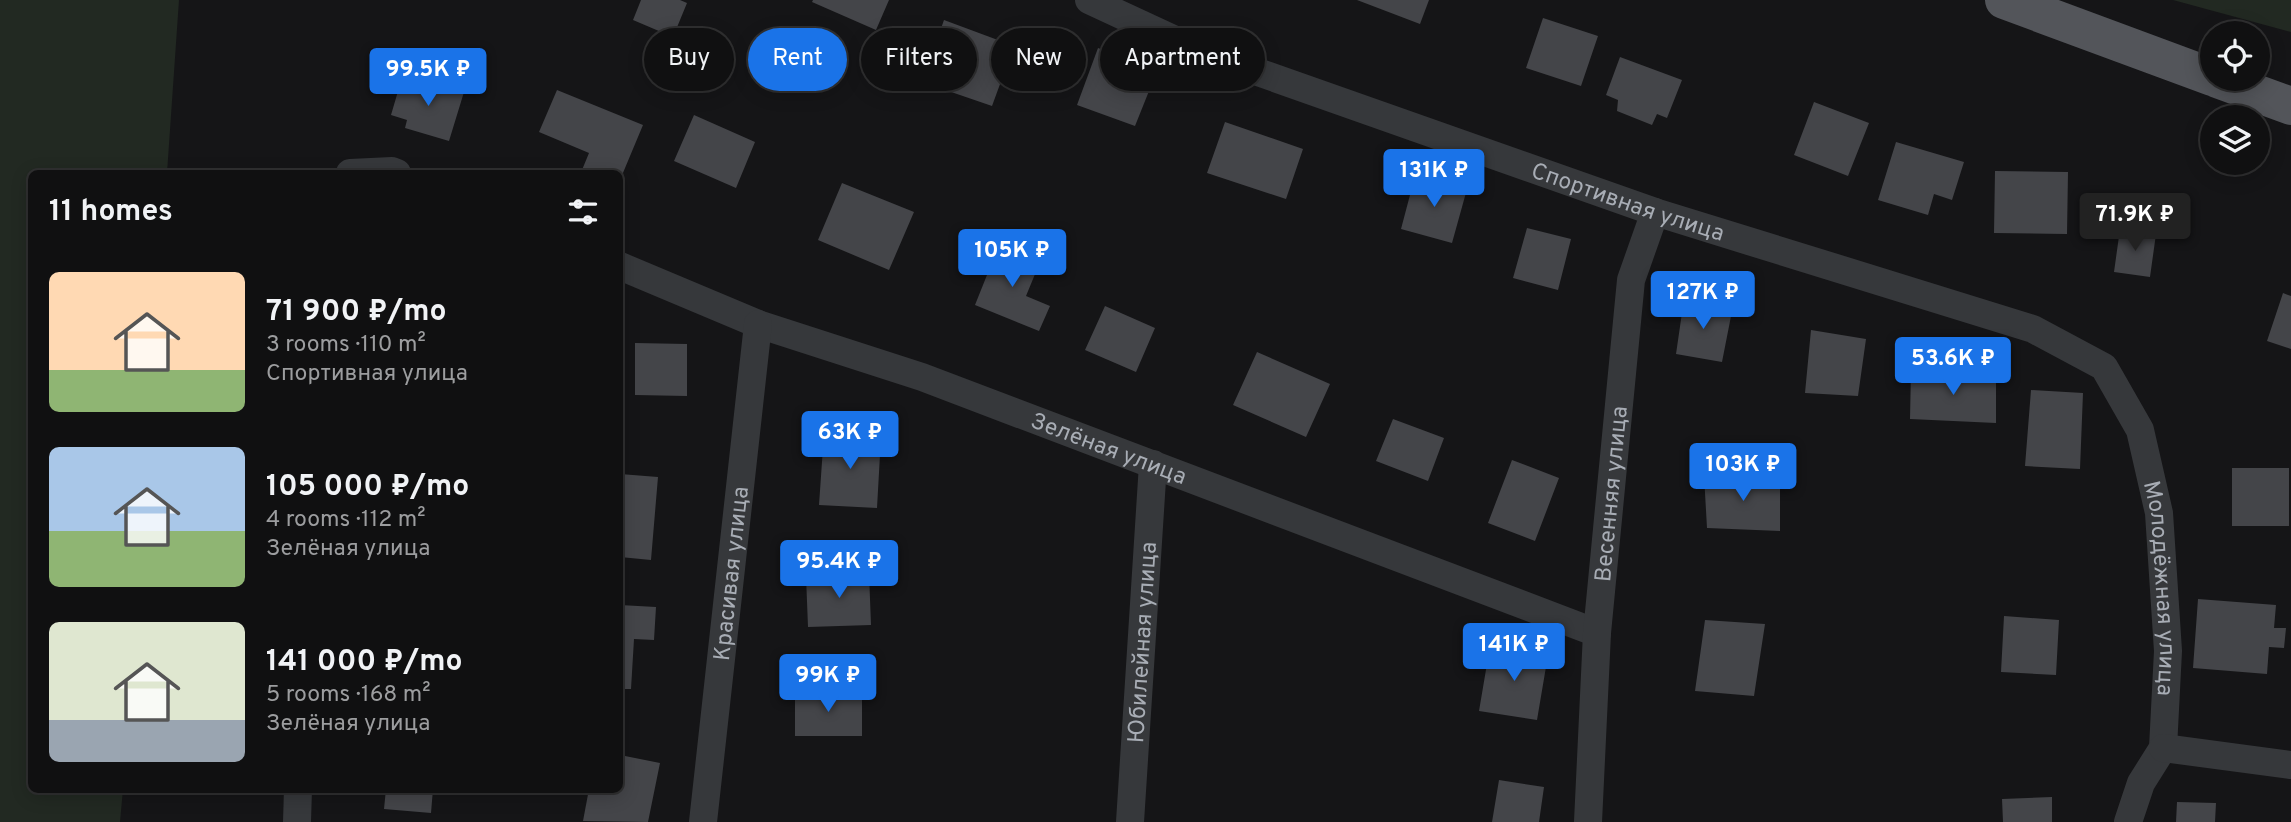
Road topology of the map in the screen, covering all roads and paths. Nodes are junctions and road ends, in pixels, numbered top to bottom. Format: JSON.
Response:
{"nodes":[{"id":1,"x":1089,"y":0,"type":"edge"},
{"id":2,"x":2004,"y":0,"type":"edge"},
{"id":3,"x":2200,"y":73,"type":"edge"},
{"id":4,"x":2250,"y":91,"type":"edge"},
{"id":5,"x":2291,"y":106,"type":"edge"},
{"id":6,"x":1655,"y":212,"type":"junction"},
{"id":7,"x":623,"y":267,"type":"edge"},
{"id":8,"x":758,"y":324,"type":"junction"},
{"id":9,"x":2140,"y":430,"type":"joint"},
{"id":10,"x":1153,"y":464,"type":"junction"},
{"id":11,"x":1597,"y":633,"type":"junction"},
{"id":12,"x":2163,"y":748,"type":"junction"},
{"id":13,"x":2291,"y":765,"type":"edge"},
{"id":14,"x":298,"y":793,"type":"edge"},
{"id":15,"x":297,"y":822,"type":"edge"},
{"id":16,"x":703,"y":822,"type":"edge"},
{"id":17,"x":1130,"y":822,"type":"edge"},
{"id":18,"x":1588,"y":822,"type":"edge"},
{"id":19,"x":2129,"y":822,"type":"edge"}],
"edges":[{"from":1,"to":6,"type":"street","name":"Спортивная улица"},
{"from":2,"to":3,"type":"main road"},
{"from":4,"to":5,"type":"main road"},
{"from":6,"to":9,"type":"street","name":"Спортивная улица"},
{"from":6,"to":11,"type":"street","name":"Весенняя улица"},
{"from":7,"to":8,"type":"street","name":"Зелёная улица"},
{"from":8,"to":10,"type":"street","name":"Зелёная улица"},
{"from":8,"to":16,"type":"street","name":"Красивая улица"},
{"from":9,"to":12,"type":"street","name":"Молодёжная улица"},
{"from":10,"to":11,"type":"street","name":"Зелёная улица"},
{"from":10,"to":17,"type":"street","name":"Юбилейная улица"},
{"from":11,"to":18,"type":"street","name":"Весенняя улица"},
{"from":12,"to":13,"type":"street"},
{"from":12,"to":19,"type":"street","name":"Молодёжная улица"},
{"from":14,"to":15,"type":"street"}]}
